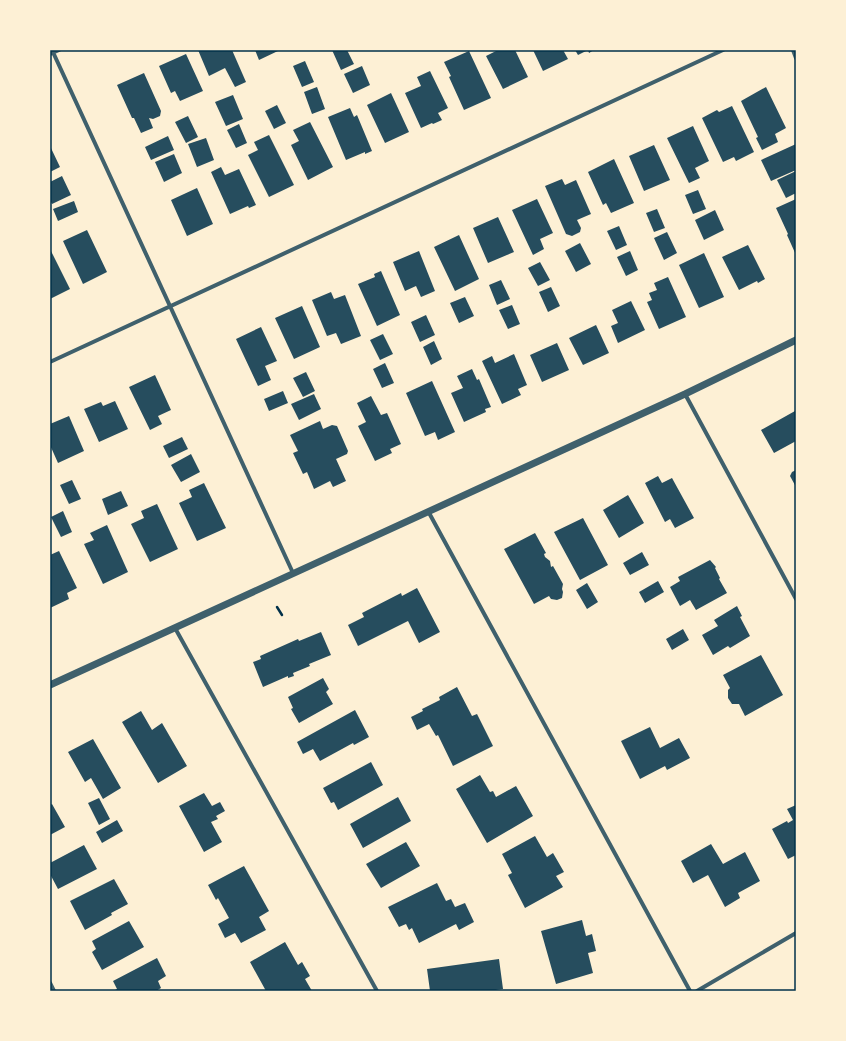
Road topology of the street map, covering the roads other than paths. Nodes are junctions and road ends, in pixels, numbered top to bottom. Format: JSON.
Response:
{"nodes":[{"id":1,"x":59,"y":50,"type":"edge"},
{"id":2,"x":724,"y":50,"type":"edge"},
{"id":3,"x":792,"y":50,"type":"edge"},
{"id":4,"x":52,"y":52,"type":"edge"},
{"id":5,"x":796,"y":58,"type":"edge"},
{"id":6,"x":170,"y":306,"type":"junction"},
{"id":7,"x":796,"y":340,"type":"edge"},
{"id":8,"x":50,"y":362,"type":"edge"},
{"id":9,"x":685,"y":394,"type":"junction"},
{"id":10,"x":428,"y":512,"type":"junction"},
{"id":11,"x":293,"y":573,"type":"junction"},
{"id":12,"x":796,"y":599,"type":"edge"},
{"id":13,"x":175,"y":628,"type":"junction"},
{"id":14,"x":50,"y":685,"type":"edge"},
{"id":15,"x":796,"y":933,"type":"edge"},
{"id":16,"x":50,"y":983,"type":"edge"},
{"id":17,"x":54,"y":991,"type":"edge"},
{"id":18,"x":377,"y":991,"type":"edge"},
{"id":19,"x":690,"y":991,"type":"edge"},
{"id":20,"x":697,"y":991,"type":"edge"}],
"edges":[{"from":1,"to":4,"type":"street"},
{"from":2,"to":6,"type":"street"},
{"from":3,"to":5,"type":"street"},
{"from":4,"to":6,"type":"street"},
{"from":6,"to":8,"type":"street"},
{"from":6,"to":11,"type":"street"},
{"from":7,"to":9,"type":"street"},
{"from":9,"to":10,"type":"street"},
{"from":9,"to":12,"type":"street"},
{"from":10,"to":11,"type":"street"},
{"from":10,"to":19,"type":"street"},
{"from":11,"to":13,"type":"street"},
{"from":13,"to":14,"type":"street"},
{"from":13,"to":18,"type":"street"},
{"from":15,"to":20,"type":"street"},
{"from":16,"to":17,"type":"street"}]}
